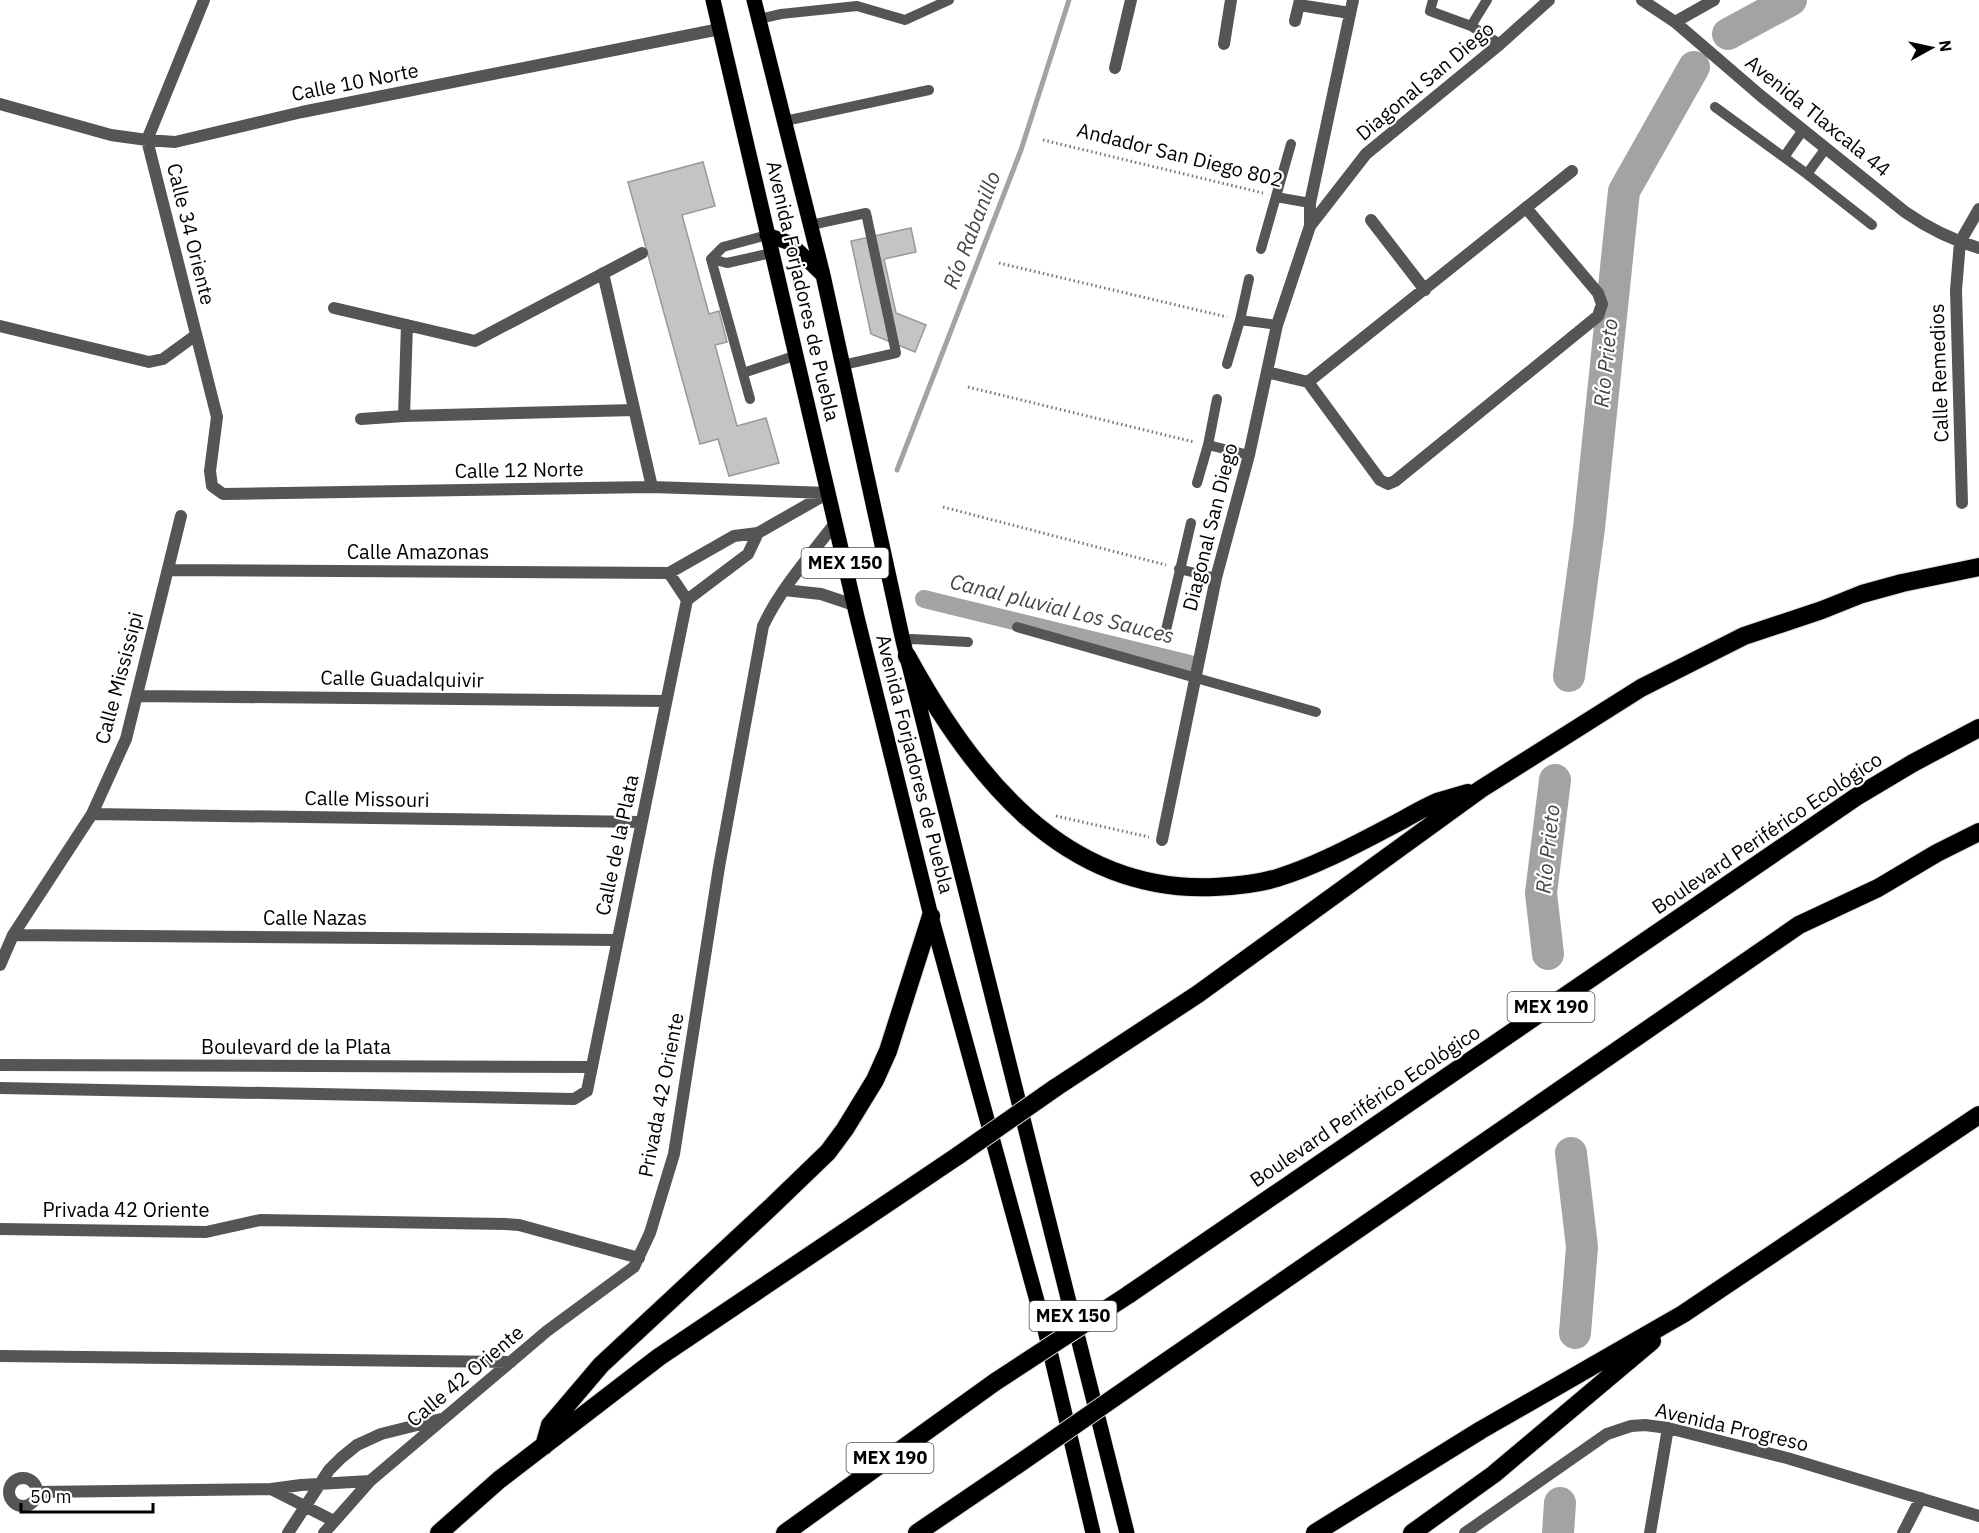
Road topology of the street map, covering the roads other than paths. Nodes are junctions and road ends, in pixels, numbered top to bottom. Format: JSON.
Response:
{"nodes":[{"id":1,"x":204,"y":0,"type":"edge"},
{"id":2,"x":713,"y":0,"type":"edge"},
{"id":3,"x":754,"y":0,"type":"edge"},
{"id":4,"x":949,"y":0,"type":"edge"},
{"id":5,"x":1131,"y":0,"type":"edge"},
{"id":6,"x":1231,"y":0,"type":"edge"},
{"id":7,"x":1353,"y":0,"type":"edge"},
{"id":8,"x":1433,"y":0,"type":"edge"},
{"id":9,"x":1487,"y":0,"type":"edge"},
{"id":10,"x":1549,"y":0,"type":"edge"},
{"id":11,"x":1642,"y":0,"type":"edge"},
{"id":12,"x":1714,"y":0,"type":"edge"},
{"id":13,"x":1299,"y":2,"type":"edge"},
{"id":14,"x":1350,"y":13,"type":"junction"},
{"id":15,"x":759,"y":19,"type":"junction"},
{"id":16,"x":1295,"y":21,"type":"dead end"},
{"id":17,"x":1675,"y":22,"type":"junction"},
{"id":18,"x":1471,"y":26,"type":"junction"},
{"id":19,"x":720,"y":29,"type":"junction"},
{"id":20,"x":1224,"y":44,"type":"dead end"},
{"id":21,"x":1500,"y":44,"type":"junction"},
{"id":22,"x":1115,"y":68,"type":"dead end"},
{"id":23,"x":929,"y":90,"type":"dead end"},
{"id":24,"x":0,"y":104,"type":"edge"},
{"id":25,"x":1715,"y":107,"type":"dead end"},
{"id":26,"x":786,"y":121,"type":"junction"},
{"id":27,"x":1803,"y":130,"type":"junction"},
{"id":28,"x":147,"y":140,"type":"junction"},
{"id":29,"x":1291,"y":144,"type":"dead end"},
{"id":30,"x":1826,"y":148,"type":"junction"},
{"id":31,"x":1784,"y":157,"type":"junction"},
{"id":32,"x":1572,"y":171,"type":"dead end"},
{"id":33,"x":1807,"y":174,"type":"junction"},
{"id":34,"x":1276,"y":196,"type":"junction"},
{"id":35,"x":1310,"y":203,"type":"junction"},
{"id":36,"x":1527,"y":209,"type":"junction"},
{"id":37,"x":1979,"y":209,"type":"edge"},
{"id":38,"x":1371,"y":220,"type":"dead end"},
{"id":39,"x":811,"y":225,"type":"junction"},
{"id":40,"x":1872,"y":225,"type":"dead end"},
{"id":41,"x":1310,"y":226,"type":"junction"},
{"id":42,"x":767,"y":235,"type":"junction"},
{"id":43,"x":1960,"y":242,"type":"junction"},
{"id":44,"x":1979,"y":248,"type":"edge"},
{"id":45,"x":1261,"y":249,"type":"dead end"},
{"id":46,"x":642,"y":253,"type":"dead end"},
{"id":47,"x":771,"y":254,"type":"junction"},
{"id":48,"x":711,"y":259,"type":"junction"},
{"id":49,"x":603,"y":273,"type":"junction"},
{"id":50,"x":823,"y":275,"type":"junction"},
{"id":51,"x":1249,"y":279,"type":"dead end"},
{"id":52,"x":1425,"y":290,"type":"junction"},
{"id":53,"x":334,"y":308,"type":"dead end"},
{"id":54,"x":1240,"y":320,"type":"junction"},
{"id":55,"x":406,"y":325,"type":"junction"},
{"id":56,"x":1277,"y":325,"type":"junction"},
{"id":57,"x":0,"y":326,"type":"edge"},
{"id":58,"x":196,"y":335,"type":"junction"},
{"id":59,"x":797,"y":355,"type":"junction"},
{"id":60,"x":843,"y":364,"type":"junction"},
{"id":61,"x":1227,"y":364,"type":"dead end"},
{"id":62,"x":1267,"y":372,"type":"junction"},
{"id":63,"x":743,"y":373,"type":"junction"},
{"id":64,"x":1308,"y":382,"type":"junction"},
{"id":65,"x":750,"y":399,"type":"dead end"},
{"id":66,"x":1217,"y":399,"type":"dead end"},
{"id":67,"x":634,"y":410,"type":"junction"},
{"id":68,"x":404,"y":416,"type":"junction"},
{"id":69,"x":361,"y":419,"type":"dead end"},
{"id":70,"x":1208,"y":445,"type":"junction"},
{"id":71,"x":1249,"y":455,"type":"junction"},
{"id":72,"x":1197,"y":483,"type":"dead end"},
{"id":73,"x":212,"y":486,"type":"joint"},
{"id":74,"x":652,"y":487,"type":"junction"},
{"id":75,"x":829,"y":493,"type":"junction"},
{"id":76,"x":1962,"y":503,"type":"dead end"},
{"id":77,"x":181,"y":516,"type":"dead end"},
{"id":78,"x":836,"y":522,"type":"junction"},
{"id":79,"x":1191,"y":523,"type":"dead end"},
{"id":80,"x":758,"y":533,"type":"junction"},
{"id":81,"x":1979,"y":567,"type":"edge"},
{"id":82,"x":1179,"y":569,"type":"junction"},
{"id":83,"x":168,"y":570,"type":"junction"},
{"id":84,"x":669,"y":573,"type":"junction"},
{"id":85,"x":1216,"y":578,"type":"junction"},
{"id":86,"x":784,"y":590,"type":"junction"},
{"id":87,"x":687,"y":600,"type":"junction"},
{"id":88,"x":854,"y":605,"type":"junction"},
{"id":89,"x":1017,"y":627,"type":"dead end"},
{"id":90,"x":1166,"y":630,"type":"dead end"},
{"id":91,"x":968,"y":642,"type":"dead end"},
{"id":92,"x":905,"y":648,"type":"junction"},
{"id":93,"x":1195,"y":678,"type":"junction"},
{"id":94,"x":137,"y":696,"type":"junction"},
{"id":95,"x":666,"y":701,"type":"junction"},
{"id":96,"x":1316,"y":711,"type":"dead end"},
{"id":97,"x":1979,"y":728,"type":"edge"},
{"id":98,"x":1481,"y":789,"type":"junction"},
{"id":99,"x":92,"y":814,"type":"junction"},
{"id":100,"x":641,"y":822,"type":"junction"},
{"id":101,"x":1979,"y":832,"type":"edge"},
{"id":102,"x":1162,"y":840,"type":"road end"},
{"id":103,"x":931,"y":916,"type":"junction"},
{"id":104,"x":13,"y":935,"type":"junction"},
{"id":105,"x":617,"y":940,"type":"junction"},
{"id":106,"x":0,"y":965,"type":"edge"},
{"id":107,"x":0,"y":1065,"type":"edge"},
{"id":108,"x":591,"y":1067,"type":"junction"},
{"id":109,"x":0,"y":1089,"type":"edge"},
{"id":110,"x":1979,"y":1115,"type":"edge"},
{"id":111,"x":0,"y":1229,"type":"edge"},
{"id":112,"x":639,"y":1258,"type":"junction"},
{"id":113,"x":1683,"y":1314,"type":"junction"},
{"id":114,"x":0,"y":1356,"type":"edge"},
{"id":115,"x":511,"y":1362,"type":"junction"},
{"id":116,"x":445,"y":1418,"type":"junction"},
{"id":117,"x":1668,"y":1428,"type":"junction"},
{"id":118,"x":544,"y":1446,"type":"junction"},
{"id":119,"x":370,"y":1481,"type":"junction"},
{"id":120,"x":320,"y":1484,"type":"junction"},
{"id":121,"x":271,"y":1489,"type":"junction"},
{"id":122,"x":4,"y":1491,"type":"edge"},
{"id":123,"x":38,"y":1492,"type":"junction"},
{"id":124,"x":1921,"y":1498,"type":"junction"},
{"id":125,"x":305,"y":1507,"type":"junction"},
{"id":126,"x":1979,"y":1516,"type":"edge"},
{"id":127,"x":334,"y":1521,"type":"junction"},
{"id":128,"x":288,"y":1533,"type":"edge"},
{"id":129,"x":324,"y":1533,"type":"edge"},
{"id":130,"x":439,"y":1533,"type":"edge"},
{"id":131,"x":785,"y":1533,"type":"edge"},
{"id":132,"x":917,"y":1533,"type":"edge"},
{"id":133,"x":1093,"y":1533,"type":"edge"},
{"id":134,"x":1127,"y":1533,"type":"edge"},
{"id":135,"x":1315,"y":1533,"type":"edge"},
{"id":136,"x":1412,"y":1533,"type":"edge"},
{"id":137,"x":1464,"y":1533,"type":"edge"},
{"id":138,"x":1650,"y":1533,"type":"edge"},
{"id":139,"x":1903,"y":1533,"type":"edge"}],
"edges":[{"from":1,"to":28,"type":"street"},
{"from":2,"to":19,"type":"main road","name":"Avenida Forjadores de Puebla","number":"MEX 150"},
{"from":3,"to":15,"type":"main road","name":"Avenida Forjadores de Puebla","number":"MEX 150"},
{"from":4,"to":15,"type":"lane"},
{"from":5,"to":22,"type":"street"},
{"from":6,"to":20,"type":"street"},
{"from":7,"to":14,"type":"street","name":"Diagonal San Diego"},
{"from":8,"to":18,"type":"lane"},
{"from":9,"to":18,"type":"lane"},
{"from":10,"to":21,"type":"street","name":"Diagonal San Diego"},
{"from":11,"to":17,"type":"street","name":"Avenida Tlaxcala 44"},
{"from":12,"to":17,"type":"street"},
{"from":13,"to":14,"type":"street"},
{"from":13,"to":16,"type":"street"},
{"from":14,"to":35,"type":"street","name":"Diagonal San Diego"},
{"from":15,"to":26,"type":"main road","name":"Avenida Forjadores de Puebla","number":"MEX 150"},
{"from":17,"to":27,"type":"street","name":"Avenida Tlaxcala 44"},
{"from":18,"to":21,"type":"lane"},
{"from":19,"to":28,"type":"street","name":"Calle 10 Norte"},
{"from":19,"to":42,"type":"main road","name":"Avenida Forjadores de Puebla","number":"MEX 150"},
{"from":21,"to":41,"type":"street","name":"Diagonal San Diego"},
{"from":23,"to":26,"type":"lane"},
{"from":24,"to":28,"type":"street","name":"Calle 10 Norte"},
{"from":25,"to":31,"type":"lane"},
{"from":26,"to":39,"type":"main road","name":"Avenida Forjadores de Puebla","number":"MEX 150"},
{"from":27,"to":30,"type":"street","name":"Avenida Tlaxcala 44"},
{"from":27,"to":31,"type":"lane"},
{"from":28,"to":58,"type":"street","name":"Calle 34 Oriente"},
{"from":29,"to":34,"type":"lane"},
{"from":30,"to":33,"type":"lane"},
{"from":30,"to":43,"type":"street","name":"Avenida Tlaxcala 44"},
{"from":31,"to":33,"type":"lane"},
{"from":32,"to":36,"type":"street"},
{"from":33,"to":40,"type":"lane"},
{"from":34,"to":35,"type":"lane","name":"Andador San Diego 802"},
{"from":34,"to":45,"type":"lane"},
{"from":35,"to":41,"type":"street","name":"Diagonal San Diego"},
{"from":36,"to":52,"type":"street"},
{"from":36,"to":64,"type":"street"},
{"from":37,"to":43,"type":"street"},
{"from":38,"to":52,"type":"street"},
{"from":39,"to":50,"type":"main road","name":"Avenida Forjadores de Puebla","number":"MEX 150"},
{"from":39,"to":60,"type":"lane"},
{"from":41,"to":56,"type":"street","name":"Diagonal San Diego"},
{"from":42,"to":47,"type":"main road","name":"Avenida Forjadores de Puebla","number":"MEX 150"},
{"from":42,"to":48,"type":"lane"},
{"from":42,"to":50,"type":"main road"},
{"from":43,"to":44,"type":"street","name":"Avenida Tlaxcala 44"},
{"from":43,"to":76,"type":"street","name":"Calle Remedios"},
{"from":46,"to":49,"type":"street"},
{"from":47,"to":48,"type":"lane"},
{"from":47,"to":59,"type":"main road","name":"Avenida Forjadores de Puebla","number":"MEX 150"},
{"from":48,"to":63,"type":"lane"},
{"from":49,"to":55,"type":"street"},
{"from":49,"to":67,"type":"street"},
{"from":50,"to":60,"type":"main road","name":"Avenida Forjadores de Puebla","number":"MEX 150"},
{"from":51,"to":54,"type":"lane"},
{"from":52,"to":64,"type":"street"},
{"from":53,"to":55,"type":"street"},
{"from":54,"to":56,"type":"lane"},
{"from":54,"to":61,"type":"lane"},
{"from":55,"to":68,"type":"street"},
{"from":56,"to":62,"type":"street","name":"Diagonal San Diego"},
{"from":57,"to":58,"type":"street"},
{"from":58,"to":73,"type":"street","name":"Calle 34 Oriente"},
{"from":59,"to":63,"type":"lane"},
{"from":59,"to":75,"type":"main road","name":"Avenida Forjadores de Puebla","number":"MEX 150"},
{"from":60,"to":92,"type":"main road","name":"Avenida Forjadores de Puebla","number":"MEX 150"},
{"from":62,"to":64,"type":"street"},
{"from":62,"to":71,"type":"street","name":"Diagonal San Diego"},
{"from":63,"to":65,"type":"lane"},
{"from":66,"to":70,"type":"lane"},
{"from":67,"to":68,"type":"street"},
{"from":67,"to":74,"type":"street"},
{"from":68,"to":69,"type":"street"},
{"from":70,"to":71,"type":"lane"},
{"from":70,"to":72,"type":"lane"},
{"from":71,"to":85,"type":"street","name":"Diagonal San Diego"},
{"from":73,"to":74,"type":"street","name":"Calle 12 Norte"},
{"from":74,"to":75,"type":"street","name":"Calle 12 Norte"},
{"from":75,"to":78,"type":"main road","name":"Avenida Forjadores de Puebla","number":"MEX 150"},
{"from":75,"to":80,"type":"street"},
{"from":77,"to":83,"type":"street","name":"Calle Mississipi"},
{"from":78,"to":86,"type":"street","name":"Privada 42 Oriente"},
{"from":78,"to":88,"type":"main road","name":"Avenida Forjadores de Puebla","number":"MEX 150"},
{"from":79,"to":82,"type":"lane"},
{"from":80,"to":84,"type":"street"},
{"from":80,"to":87,"type":"street"},
{"from":81,"to":98,"type":"highway"},
{"from":82,"to":85,"type":"lane"},
{"from":82,"to":90,"type":"lane"},
{"from":83,"to":84,"type":"street","name":"Calle Amazonas"},
{"from":83,"to":94,"type":"street","name":"Calle Mississipi"},
{"from":84,"to":87,"type":"street"},
{"from":85,"to":93,"type":"street","name":"Diagonal San Diego"},
{"from":86,"to":88,"type":"street"},
{"from":86,"to":112,"type":"street","name":"Privada 42 Oriente"},
{"from":87,"to":95,"type":"street","name":"Calle de la Plata"},
{"from":88,"to":103,"type":"main road","name":"Avenida Forjadores de Puebla","number":"MEX 150"},
{"from":89,"to":93,"type":"lane"},
{"from":91,"to":92,"type":"lane"},
{"from":92,"to":98,"type":"highway"},
{"from":92,"to":134,"type":"main road","name":"Avenida Forjadores de Puebla","number":"MEX 150"},
{"from":93,"to":96,"type":"lane"},
{"from":93,"to":102,"type":"street","name":"Diagonal San Diego"},
{"from":94,"to":95,"type":"street","name":"Calle Guadalquivir"},
{"from":94,"to":99,"type":"street","name":"Calle Mississipi"},
{"from":95,"to":100,"type":"street","name":"Calle de la Plata"},
{"from":97,"to":131,"type":"highway","name":"Boulevard Periférico Ecológico","number":"MEX 190","bridge":true},
{"from":98,"to":118,"type":"highway","bridge":true},
{"from":99,"to":100,"type":"street","name":"Calle Missouri"},
{"from":99,"to":104,"type":"street","name":"Calle Mississipi"},
{"from":100,"to":105,"type":"street","name":"Calle de la Plata"},
{"from":101,"to":132,"type":"highway","bridge":true},
{"from":103,"to":118,"type":"highway"},
{"from":103,"to":133,"type":"main road","name":"Avenida Forjadores de Puebla","number":"MEX 150"},
{"from":104,"to":105,"type":"street","name":"Calle Nazas"},
{"from":104,"to":106,"type":"street","name":"Calle Mississipi"},
{"from":105,"to":108,"type":"street","name":"Calle de la Plata"},
{"from":107,"to":108,"type":"street","name":"Boulevard de la Plata"},
{"from":108,"to":109,"type":"street","name":"Calle de la Plata"},
{"from":110,"to":113,"type":"highway"},
{"from":111,"to":112,"type":"street","name":"Privada 42 Oriente"},
{"from":112,"to":115,"type":"street","name":"Calle 42 Oriente"},
{"from":113,"to":135,"type":"highway"},
{"from":113,"to":136,"type":"highway"},
{"from":114,"to":115,"type":"street"},
{"from":115,"to":116,"type":"street","name":"Calle 42 Oriente"},
{"from":116,"to":119,"type":"street","name":"Calle 42 Oriente"},
{"from":116,"to":120,"type":"street"},
{"from":117,"to":124,"type":"street","name":"Avenida Progreso"},
{"from":117,"to":137,"type":"street","name":"Avenida Progreso"},
{"from":117,"to":138,"type":"street"},
{"from":118,"to":130,"type":"highway"},
{"from":119,"to":120,"type":"street"},
{"from":119,"to":127,"type":"street","name":"Calle 42 Oriente"},
{"from":120,"to":121,"type":"street"},
{"from":120,"to":125,"type":"street"},
{"from":121,"to":123,"type":"street"},
{"from":121,"to":125,"type":"street"},
{"from":122,"to":123,"type":"street"},
{"from":122,"to":123,"type":"street"},
{"from":124,"to":126,"type":"street","name":"Avenida Progreso"},
{"from":124,"to":139,"type":"street"},
{"from":125,"to":127,"type":"street"},
{"from":125,"to":128,"type":"street"},
{"from":127,"to":129,"type":"street","name":"Calle 42 Oriente"}]}
